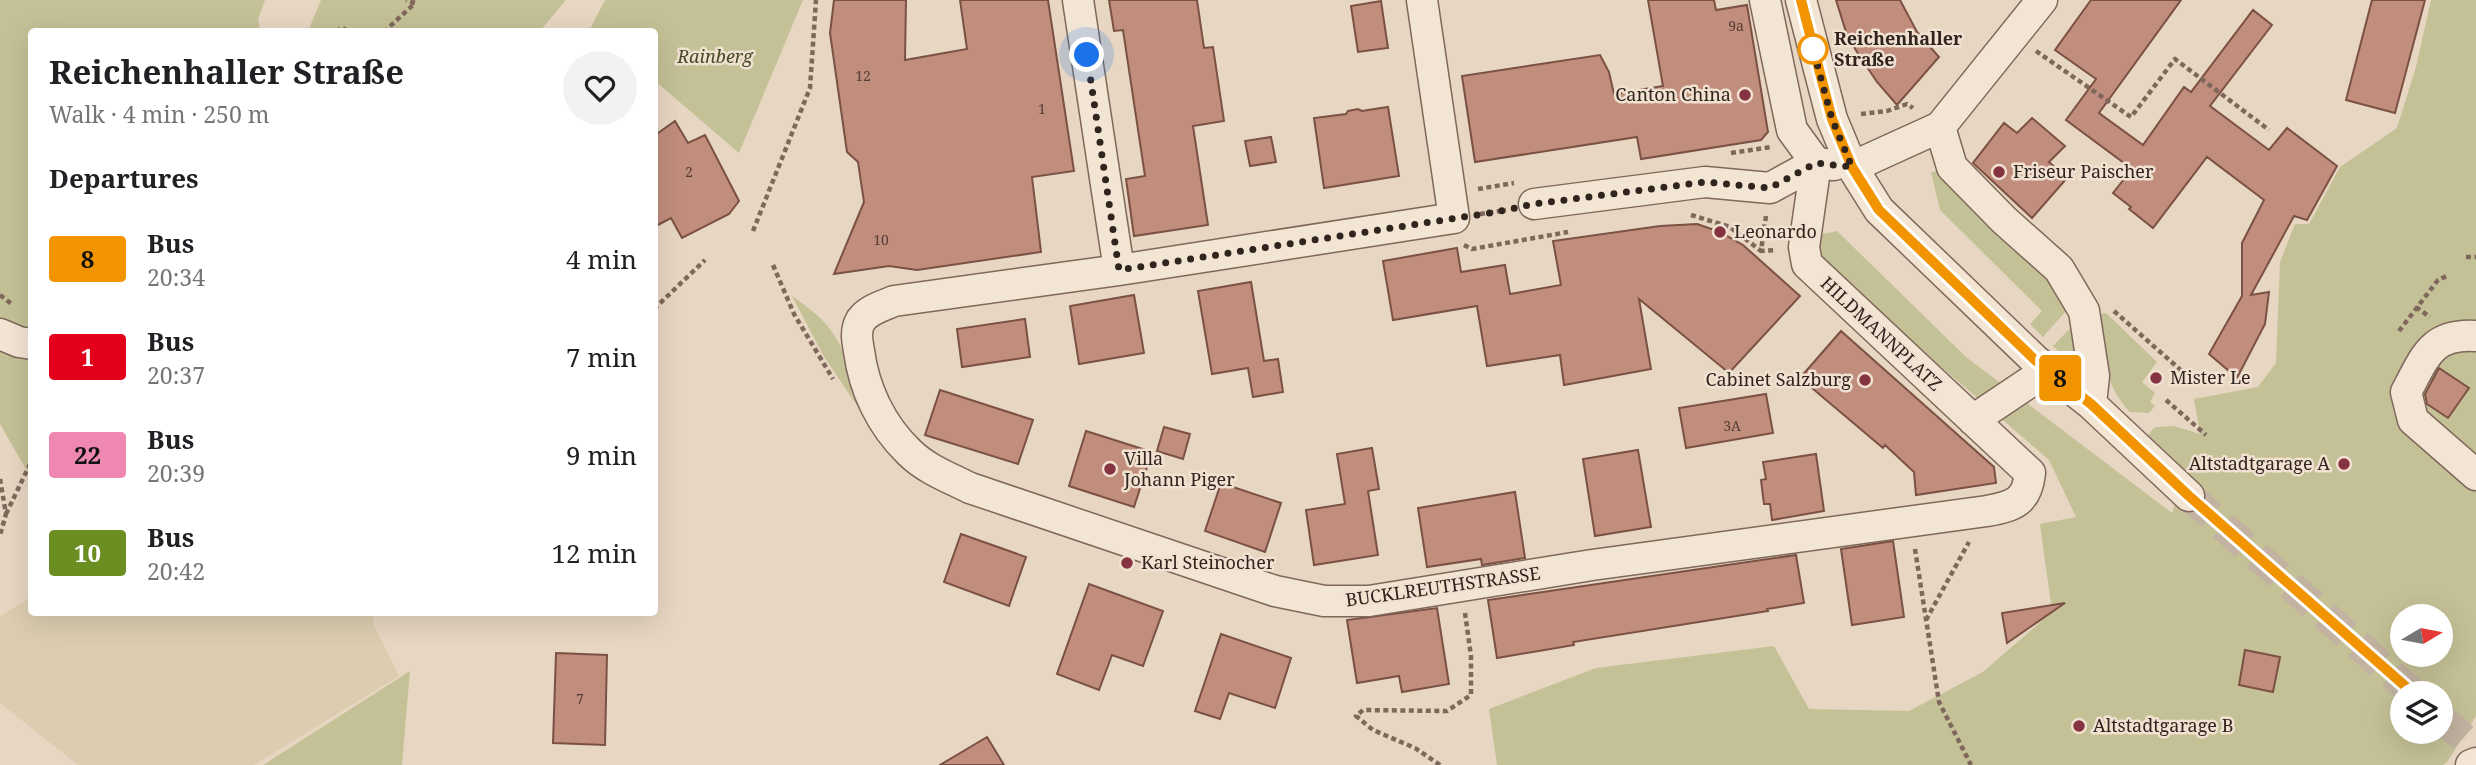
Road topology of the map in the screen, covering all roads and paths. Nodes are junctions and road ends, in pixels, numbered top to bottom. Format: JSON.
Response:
{"nodes":[{"id":1,"x":406,"y":0,"type":"edge"},
{"id":2,"x":816,"y":0,"type":"edge"},
{"id":3,"x":1078,"y":0,"type":"edge"},
{"id":4,"x":1422,"y":0,"type":"edge"},
{"id":5,"x":1765,"y":0,"type":"edge"},
{"id":6,"x":1801,"y":0,"type":"edge"},
{"id":7,"x":2042,"y":0,"type":"edge"},
{"id":8,"x":388,"y":28,"type":"edge"},
{"id":9,"x":2014,"y":35,"type":"junction"},
{"id":10,"x":1940,"y":127,"type":"junction"},
{"id":11,"x":2269,"y":131,"type":"dead end"},
{"id":12,"x":1816,"y":163,"type":"junction"},
{"id":13,"x":1852,"y":167,"type":"junction"},
{"id":14,"x":1534,"y":204,"type":"joint"},
{"id":15,"x":1454,"y":218,"type":"junction"},
{"id":16,"x":753,"y":231,"type":"dead end"},
{"id":17,"x":2466,"y":257,"type":"dead end"},
{"id":18,"x":2476,"y":257,"type":"edge"},
{"id":19,"x":705,"y":260,"type":"dead end"},
{"id":20,"x":1119,"y":270,"type":"junction"},
{"id":21,"x":2449,"y":275,"type":"dead end"},
{"id":22,"x":658,"y":305,"type":"edge"},
{"id":23,"x":2399,"y":331,"type":"dead end"},
{"id":24,"x":0,"y":334,"type":"edge"},
{"id":25,"x":2476,"y":336,"type":"edge"},
{"id":26,"x":28,"y":343,"type":"edge"},
{"id":27,"x":2049,"y":369,"type":"junction"},
{"id":28,"x":2166,"y":400,"type":"dead end"},
{"id":29,"x":2091,"y":404,"type":"junction"},
{"id":30,"x":1973,"y":420,"type":"junction"},
{"id":31,"x":2206,"y":435,"type":"dead end"},
{"id":32,"x":28,"y":468,"type":"edge"},
{"id":33,"x":2030,"y":473,"type":"joint"},
{"id":34,"x":2476,"y":475,"type":"edge"},
{"id":35,"x":0,"y":479,"type":"edge"},
{"id":36,"x":2189,"y":496,"type":"tunnel mouth"},
{"id":37,"x":1987,"y":510,"type":"junction"},
{"id":38,"x":6,"y":514,"type":"junction"},
{"id":39,"x":1911,"y":521,"type":"junction"},
{"id":40,"x":0,"y":535,"type":"edge"},
{"id":41,"x":1925,"y":621,"type":"junction"},
{"id":42,"x":1468,"y":627,"type":"dead end"},
{"id":43,"x":2476,"y":763,"type":"edge"},
{"id":44,"x":1440,"y":765,"type":"edge"},
{"id":45,"x":1971,"y":765,"type":"edge"},
{"id":46,"x":2471,"y":765,"type":"edge"}],
"edges":[{"from":1,"to":8,"type":"path"},
{"from":2,"to":16,"type":"path"},
{"from":3,"to":20,"type":"street"},
{"from":4,"to":15,"type":"street"},
{"from":5,"to":12,"type":"street"},
{"from":6,"to":13,"type":"street"},
{"from":7,"to":9,"type":"street"},
{"from":9,"to":10,"type":"street"},
{"from":9,"to":11,"type":"path"},
{"from":10,"to":13,"type":"street"},
{"from":10,"to":29,"type":"street"},
{"from":12,"to":13,"type":"street"},
{"from":12,"to":14,"type":"street"},
{"from":12,"to":30,"type":"street","name":"HILDMANNPLATZ"},
{"from":13,"to":27,"type":"street"},
{"from":14,"to":15,"type":"path"},
{"from":15,"to":20,"type":"street"},
{"from":17,"to":18,"type":"path"},
{"from":19,"to":22,"type":"path"},
{"from":20,"to":39,"type":"street","name":"BUCKLREUTHSTRASSE"},
{"from":21,"to":23,"type":"path"},
{"from":24,"to":26,"type":"street"},
{"from":25,"to":34,"type":"street"},
{"from":27,"to":29,"type":"street"},
{"from":27,"to":30,"type":"street"},
{"from":28,"to":31,"type":"path"},
{"from":29,"to":36,"type":"street"},
{"from":30,"to":33,"type":"street","name":"HILDMANNPLATZ"},
{"from":32,"to":38,"type":"path"},
{"from":33,"to":37,"type":"street","name":"BUCKLREUTHSTRASSE"},
{"from":35,"to":38,"type":"path"},
{"from":37,"to":39,"type":"street","name":"BUCKLREUTHSTRASSE"},
{"from":37,"to":41,"type":"path"},
{"from":38,"to":40,"type":"path"},
{"from":39,"to":41,"type":"path"},
{"from":41,"to":45,"type":"path"},
{"from":42,"to":44,"type":"path"},
{"from":43,"to":46,"type":"street"}]}
